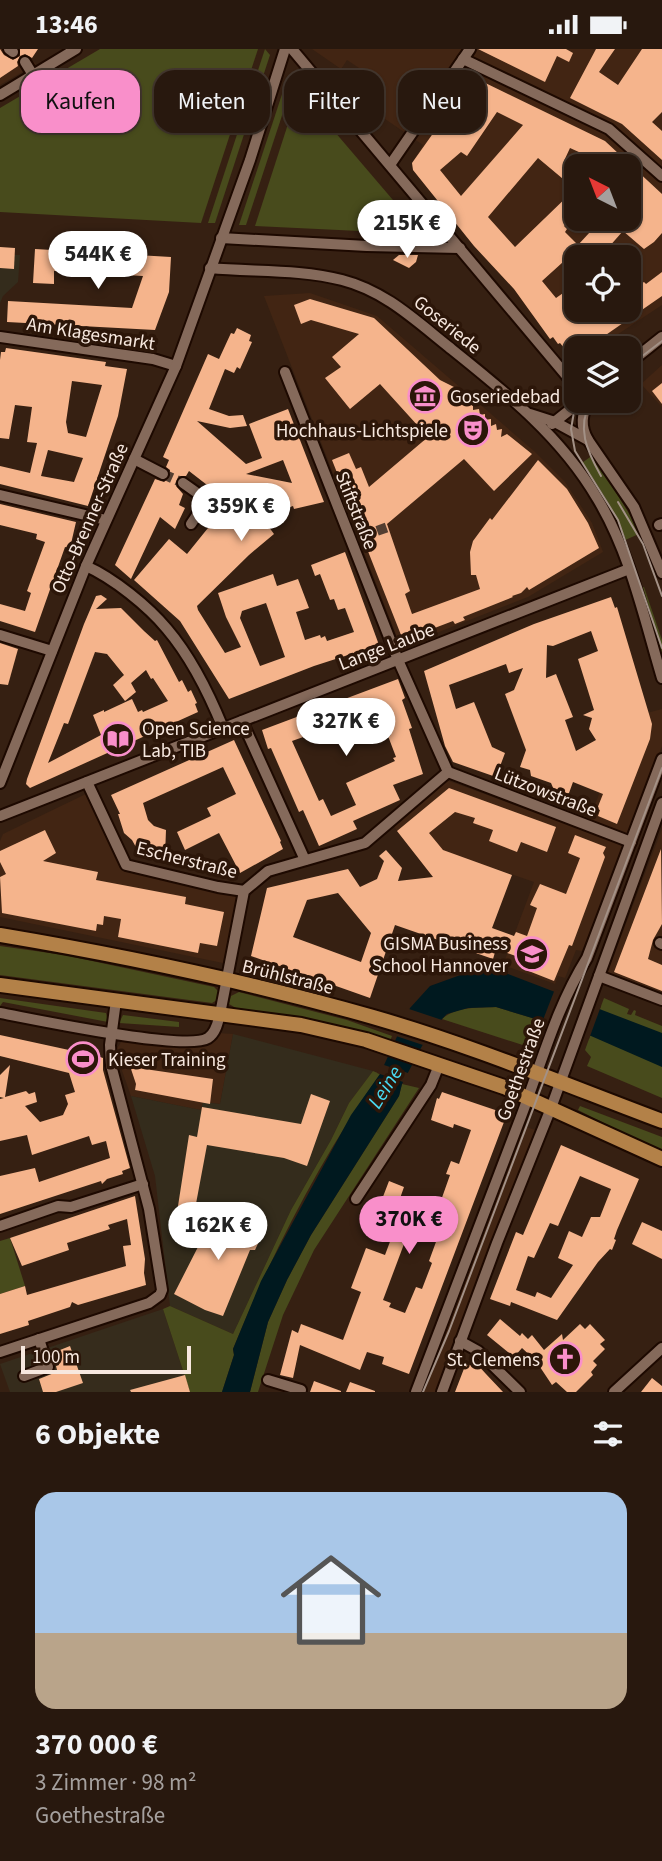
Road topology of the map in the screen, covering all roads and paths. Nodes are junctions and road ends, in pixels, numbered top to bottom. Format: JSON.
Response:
{"nodes":[{"id":1,"x":76,"y":49,"type":"edge"},
{"id":2,"x":285,"y":49,"type":"edge"},
{"id":3,"x":292,"y":49,"type":"edge"},
{"id":4,"x":466,"y":54,"type":"edge"},
{"id":5,"x":25,"y":62,"type":"dead end"},
{"id":6,"x":30,"y":70,"type":"edge"},
{"id":7,"x":41,"y":70,"type":"edge"},
{"id":8,"x":21,"y":82,"type":"edge"},
{"id":9,"x":0,"y":95,"type":"edge"},
{"id":10,"x":634,"y":152,"type":"joint"},
{"id":11,"x":390,"y":165,"type":"junction"},
{"id":12,"x":662,"y":176,"type":"edge"},
{"id":13,"x":221,"y":238,"type":"junction"},
{"id":14,"x":460,"y":249,"type":"junction"},
{"id":15,"x":210,"y":268,"type":"junction"},
{"id":16,"x":542,"y":329,"type":"dead end"},
{"id":17,"x":0,"y":337,"type":"edge"},
{"id":18,"x":662,"y":337,"type":"edge"},
{"id":19,"x":534,"y":338,"type":"junction"},
{"id":20,"x":641,"y":354,"type":"edge"},
{"id":21,"x":176,"y":366,"type":"junction"},
{"id":22,"x":285,"y":372,"type":"dead end"},
{"id":23,"x":564,"y":373,"type":"edge"},
{"id":24,"x":566,"y":413,"type":"edge"},
{"id":25,"x":585,"y":413,"type":"edge"},
{"id":26,"x":530,"y":414,"type":"junction"},
{"id":27,"x":555,"y":422,"type":"junction"},
{"id":28,"x":545,"y":431,"type":"junction"},
{"id":29,"x":588,"y":440,"type":"junction"},
{"id":30,"x":134,"y":459,"type":"junction"},
{"id":31,"x":163,"y":474,"type":"tunnel mouth"},
{"id":32,"x":183,"y":483,"type":"tunnel mouth"},
{"id":33,"x":0,"y":495,"type":"edge"},
{"id":34,"x":106,"y":520,"type":"junction"},
{"id":35,"x":191,"y":524,"type":"dead end"},
{"id":36,"x":363,"y":536,"type":"tunnel mouth"},
{"id":37,"x":351,"y":541,"type":"junction"},
{"id":38,"x":86,"y":566,"type":"junction"},
{"id":39,"x":629,"y":569,"type":"junction"},
{"id":40,"x":662,"y":573,"type":"edge"},
{"id":41,"x":0,"y":635,"type":"edge"},
{"id":42,"x":52,"y":651,"type":"junction"},
{"id":43,"x":398,"y":660,"type":"junction"},
{"id":44,"x":662,"y":678,"type":"edge"},
{"id":45,"x":242,"y":721,"type":"junction"},
{"id":46,"x":223,"y":728,"type":"junction"},
{"id":47,"x":662,"y":759,"type":"edge"},
{"id":48,"x":448,"y":772,"type":"junction"},
{"id":49,"x":88,"y":782,"type":"junction"},
{"id":50,"x":0,"y":783,"type":"edge"},
{"id":51,"x":657,"y":790,"type":"edge"},
{"id":52,"x":662,"y":803,"type":"edge"},
{"id":53,"x":0,"y":816,"type":"edge"},
{"id":54,"x":631,"y":842,"type":"junction"},
{"id":55,"x":305,"y":860,"type":"junction"},
{"id":56,"x":244,"y":891,"type":"junction"},
{"id":57,"x":0,"y":935,"type":"edge"},
{"id":58,"x":599,"y":976,"type":"junction"},
{"id":59,"x":228,"y":980,"type":"junction"},
{"id":60,"x":0,"y":985,"type":"edge"},
{"id":61,"x":662,"y":1000,"type":"edge"},
{"id":62,"x":116,"y":1001,"type":"junction"},
{"id":63,"x":0,"y":1013,"type":"edge"},
{"id":64,"x":220,"y":1014,"type":"junction"},
{"id":65,"x":111,"y":1035,"type":"junction"},
{"id":66,"x":439,"y":1065,"type":"junction"},
{"id":67,"x":536,"y":1073,"type":"junction"},
{"id":68,"x":559,"y":1082,"type":"junction"},
{"id":69,"x":528,"y":1097,"type":"junction"},
{"id":70,"x":551,"y":1108,"type":"junction"},
{"id":71,"x":662,"y":1121,"type":"edge"},
{"id":72,"x":662,"y":1159,"type":"edge"},
{"id":73,"x":143,"y":1184,"type":"junction"},
{"id":74,"x":356,"y":1199,"type":"dead end"},
{"id":75,"x":0,"y":1226,"type":"edge"},
{"id":76,"x":39,"y":1339,"type":"junction"},
{"id":77,"x":460,"y":1341,"type":"junction"},
{"id":78,"x":0,"y":1352,"type":"edge"},
{"id":79,"x":660,"y":1356,"type":"edge"},
{"id":80,"x":24,"y":1376,"type":"dead end"},
{"id":81,"x":268,"y":1380,"type":"dead end"},
{"id":82,"x":301,"y":1390,"type":"dead end"},
{"id":83,"x":415,"y":1392,"type":"edge"},
{"id":84,"x":442,"y":1392,"type":"edge"},
{"id":85,"x":520,"y":1392,"type":"edge"},
{"id":86,"x":614,"y":1392,"type":"edge"}],
"edges":[{"from":1,"to":7,"type":"street"},
{"from":2,"to":13,"type":"street","name":"Otto-Brenner-Straße"},
{"from":3,"to":11,"type":"street"},
{"from":4,"to":10,"type":"street"},
{"from":4,"to":11,"type":"street"},
{"from":5,"to":6,"type":"street"},
{"from":8,"to":9,"type":"street"},
{"from":10,"to":12,"type":"street"},
{"from":11,"to":14,"type":"street"},
{"from":13,"to":14,"type":"street"},
{"from":13,"to":15,"type":"street","name":"Otto-Brenner-Straße"},
{"from":14,"to":19,"type":"street"},
{"from":15,"to":21,"type":"street","name":"Otto-Brenner-Straße"},
{"from":15,"to":26,"type":"street","name":"Goseriede"},
{"from":16,"to":19,"type":"street"},
{"from":17,"to":21,"type":"street","name":"Am Klagesmarkt"},
{"from":18,"to":20,"type":"street"},
{"from":19,"to":23,"type":"street"},
{"from":21,"to":30,"type":"street","name":"Otto-Brenner-Straße"},
{"from":22,"to":37,"type":"street","name":"Stiftstraße"},
{"from":24,"to":27,"type":"street"},
{"from":25,"to":29,"type":"street"},
{"from":26,"to":27,"type":"street","name":"Goseriede"},
{"from":26,"to":28,"type":"street","name":"Goseriede"},
{"from":27,"to":28,"type":"street"},
{"from":27,"to":29,"type":"street","name":"Goseriede"},
{"from":28,"to":39,"type":"street","name":"Goseriede"},
{"from":29,"to":40,"type":"street","name":"Goseriede"},
{"from":30,"to":31,"type":"street"},
{"from":30,"to":34,"type":"street","name":"Otto-Brenner-Straße"},
{"from":32,"to":35,"type":"street"},
{"from":33,"to":34,"type":"street"},
{"from":34,"to":38,"type":"street","name":"Otto-Brenner-Straße"},
{"from":36,"to":37,"type":"street"},
{"from":37,"to":43,"type":"street","name":"Stiftstraße"},
{"from":38,"to":42,"type":"street","name":"Otto-Brenner-Straße"},
{"from":38,"to":46,"type":"street"},
{"from":39,"to":43,"type":"street","name":"Lange Laube"},
{"from":39,"to":44,"type":"street","name":"Goseriede"},
{"from":41,"to":42,"type":"street"},
{"from":42,"to":50,"type":"street","name":"Otto-Brenner-Straße"},
{"from":43,"to":45,"type":"street","name":"Lange Laube"},
{"from":43,"to":48,"type":"street"},
{"from":45,"to":46,"type":"street","name":"Lange Laube"},
{"from":45,"to":55,"type":"street"},
{"from":46,"to":49,"type":"street","name":"Lange Laube"},
{"from":47,"to":51,"type":"street","name":"Goethestraße"},
{"from":48,"to":54,"type":"street","name":"Lützowstraße"},
{"from":48,"to":55,"type":"street","name":"Escherstraße"},
{"from":49,"to":53,"type":"street","name":"Lange Laube"},
{"from":49,"to":56,"type":"street","name":"Escherstraße"},
{"from":51,"to":54,"type":"street","name":"Goethestraße"},
{"from":52,"to":58,"type":"street"},
{"from":54,"to":67,"type":"street","name":"Goethestraße"},
{"from":55,"to":56,"type":"street","name":"Escherstraße"},
{"from":56,"to":59,"type":"street","name":"Escherstraße"},
{"from":57,"to":59,"type":"main road","name":"Brühlstraße"},
{"from":58,"to":61,"type":"street"},
{"from":58,"to":68,"type":"street"},
{"from":59,"to":64,"type":"street","name":"Escherstraße"},
{"from":59,"to":67,"type":"main road","name":"Brühlstraße"},
{"from":60,"to":62,"type":"main road"},
{"from":62,"to":64,"type":"main road"},
{"from":62,"to":65,"type":"street"},
{"from":63,"to":65,"type":"street"},
{"from":64,"to":65,"type":"street"},
{"from":64,"to":66,"type":"main road"},
{"from":65,"to":73,"type":"street"},
{"from":66,"to":69,"type":"main road"},
{"from":66,"to":74,"type":"street"},
{"from":67,"to":68,"type":"main road","name":"Brühlstraße"},
{"from":67,"to":69,"type":"street","name":"Goethestraße"},
{"from":68,"to":70,"type":"street"},
{"from":68,"to":71,"type":"main road","name":"Brühlstraße"},
{"from":69,"to":70,"type":"main road"},
{"from":69,"to":83,"type":"street","name":"Goethestraße"},
{"from":70,"to":72,"type":"main road"},
{"from":70,"to":77,"type":"street"},
{"from":73,"to":75,"type":"street"},
{"from":73,"to":76,"type":"street"},
{"from":76,"to":78,"type":"street"},
{"from":76,"to":80,"type":"street"},
{"from":77,"to":84,"type":"street"},
{"from":77,"to":85,"type":"street"},
{"from":79,"to":86,"type":"street"},
{"from":81,"to":82,"type":"street"}]}
